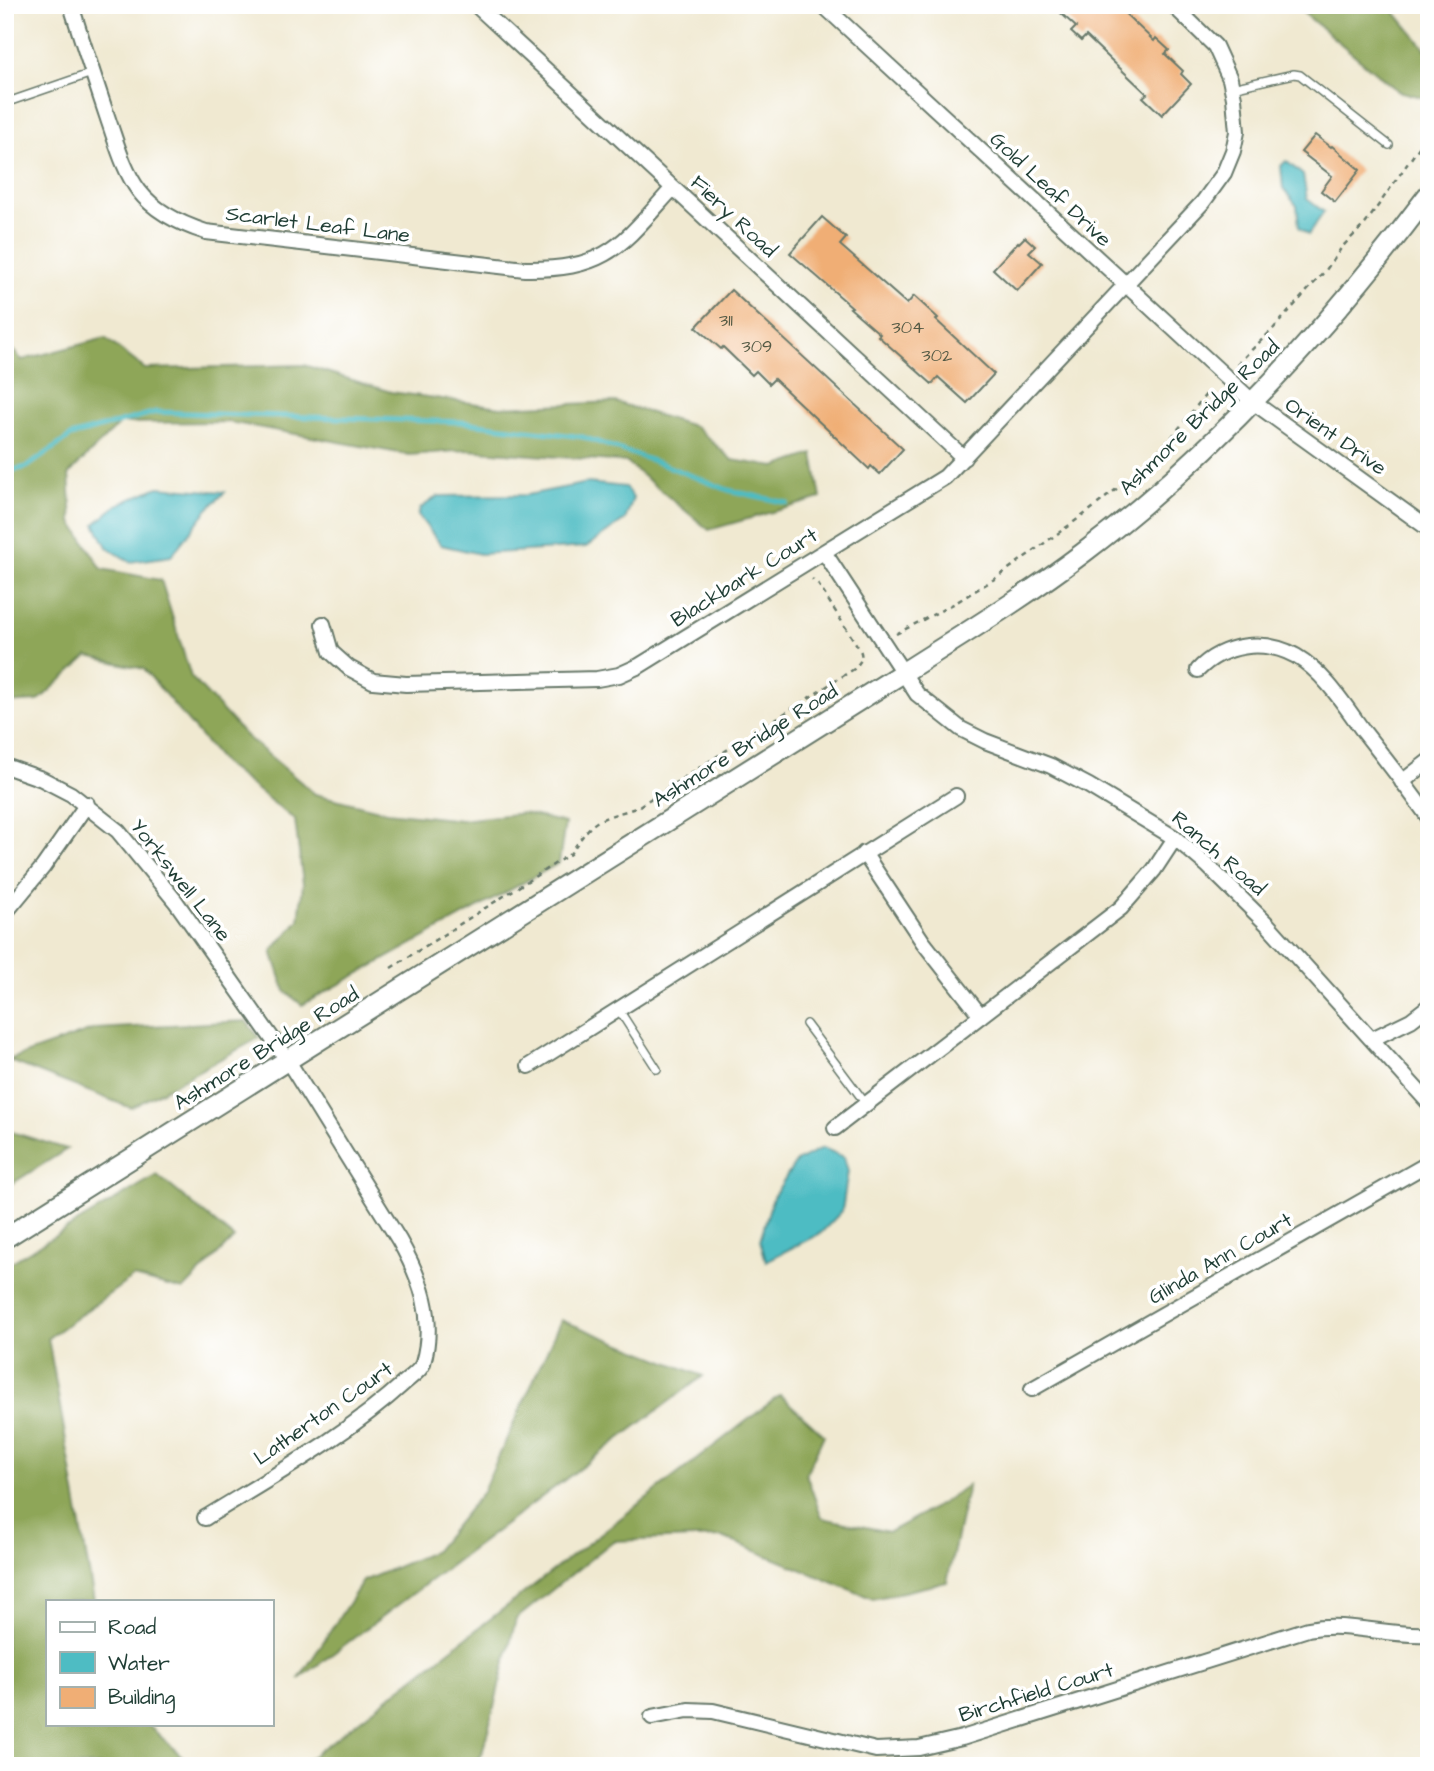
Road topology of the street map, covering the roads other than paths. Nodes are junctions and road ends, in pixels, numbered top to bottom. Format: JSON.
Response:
{"nodes":[{"id":1,"x":71,"y":5,"type":"edge"},
{"id":2,"x":476,"y":5,"type":"edge"},
{"id":3,"x":823,"y":5,"type":"edge"},
{"id":4,"x":1172,"y":5,"type":"edge"},
{"id":5,"x":92,"y":73,"type":"junction"},
{"id":6,"x":1232,"y":88,"type":"junction"},
{"id":7,"x":5,"y":103,"type":"edge"},
{"id":8,"x":1389,"y":145,"type":"dead end"},
{"id":9,"x":673,"y":188,"type":"junction"},
{"id":10,"x":1429,"y":194,"type":"edge"},
{"id":11,"x":1124,"y":285,"type":"junction"},
{"id":12,"x":1253,"y":402,"type":"junction"},
{"id":13,"x":964,"y":458,"type":"junction"},
{"id":14,"x":1429,"y":529,"type":"edge"},
{"id":15,"x":824,"y":552,"type":"junction"},
{"id":16,"x":323,"y":624,"type":"dead end"},
{"id":17,"x":1198,"y":670,"type":"dead end"},
{"id":18,"x":901,"y":674,"type":"junction"},
{"id":19,"x":1429,"y":761,"type":"edge"},
{"id":20,"x":5,"y":766,"type":"edge"},
{"id":21,"x":1402,"y":782,"type":"junction"},
{"id":22,"x":956,"y":796,"type":"dead end"},
{"id":23,"x":87,"y":804,"type":"junction"},
{"id":24,"x":1429,"y":818,"type":"edge"},
{"id":25,"x":1175,"y":838,"type":"junction"},
{"id":26,"x":864,"y":853,"type":"junction"},
{"id":27,"x":5,"y":913,"type":"edge"},
{"id":28,"x":1429,"y":1006,"type":"edge"},
{"id":29,"x":618,"y":1009,"type":"junction"},
{"id":30,"x":981,"y":1016,"type":"junction"},
{"id":31,"x":806,"y":1024,"type":"dead end"},
{"id":32,"x":1372,"y":1039,"type":"junction"},
{"id":33,"x":288,"y":1061,"type":"junction"},
{"id":34,"x":529,"y":1066,"type":"dead end"},
{"id":35,"x":657,"y":1069,"type":"dead end"},
{"id":36,"x":1429,"y":1103,"type":"edge"},
{"id":37,"x":866,"y":1104,"type":"junction"},
{"id":38,"x":835,"y":1128,"type":"dead end"},
{"id":39,"x":1429,"y":1163,"type":"edge"},
{"id":40,"x":5,"y":1237,"type":"edge"},
{"id":41,"x":1032,"y":1389,"type":"dead end"},
{"id":42,"x":205,"y":1518,"type":"dead end"},
{"id":43,"x":1429,"y":1634,"type":"edge"},
{"id":44,"x":652,"y":1717,"type":"dead end"}],
"edges":[{"from":1,"to":5,"type":"street","name":"Scarlet Leaf Lane"},
{"from":2,"to":9,"type":"street","name":"Fiery Road"},
{"from":3,"to":11,"type":"street","name":"Gold Leaf Drive"},
{"from":4,"to":6,"type":"street","name":"Blackbark Court"},
{"from":5,"to":7,"type":"lane"},
{"from":5,"to":9,"type":"street","name":"Scarlet Leaf Lane"},
{"from":6,"to":8,"type":"lane"},
{"from":6,"to":11,"type":"street","name":"Blackbark Court"},
{"from":9,"to":13,"type":"street","name":"Fiery Road"},
{"from":10,"to":12,"type":"main road","name":"Ashmore Bridge Road"},
{"from":11,"to":12,"type":"street","name":"Gold Leaf Drive"},
{"from":11,"to":13,"type":"street","name":"Blackbark Court"},
{"from":12,"to":14,"type":"street","name":"Orient Drive"},
{"from":12,"to":18,"type":"main road","name":"Ashmore Bridge Road"},
{"from":13,"to":15,"type":"street","name":"Blackbark Court"},
{"from":15,"to":16,"type":"street","name":"Blackbark Court"},
{"from":15,"to":18,"type":"street","name":"Ranch Road"},
{"from":17,"to":21,"type":"street"},
{"from":18,"to":25,"type":"street","name":"Ranch Road"},
{"from":18,"to":33,"type":"main road","name":"Ashmore Bridge Road"},
{"from":19,"to":21,"type":"street"},
{"from":20,"to":23,"type":"street","name":"Yorkswell Lane"},
{"from":21,"to":24,"type":"street"},
{"from":22,"to":26,"type":"street"},
{"from":23,"to":27,"type":"street"},
{"from":23,"to":33,"type":"street","name":"Yorkswell Lane"},
{"from":25,"to":30,"type":"street"},
{"from":25,"to":32,"type":"street","name":"Ranch Road"},
{"from":26,"to":29,"type":"street"},
{"from":26,"to":30,"type":"street"},
{"from":28,"to":32,"type":"street"},
{"from":29,"to":34,"type":"street"},
{"from":29,"to":35,"type":"lane"},
{"from":30,"to":37,"type":"street"},
{"from":31,"to":37,"type":"lane"},
{"from":32,"to":36,"type":"street","name":"Ranch Road"},
{"from":33,"to":40,"type":"main road","name":"Ashmore Bridge Road"},
{"from":33,"to":42,"type":"street","name":"Latherton Court"},
{"from":37,"to":38,"type":"street"},
{"from":39,"to":41,"type":"street","name":"Glinda Ann Court"},
{"from":43,"to":44,"type":"street","name":"Birchfield Court"}]}
